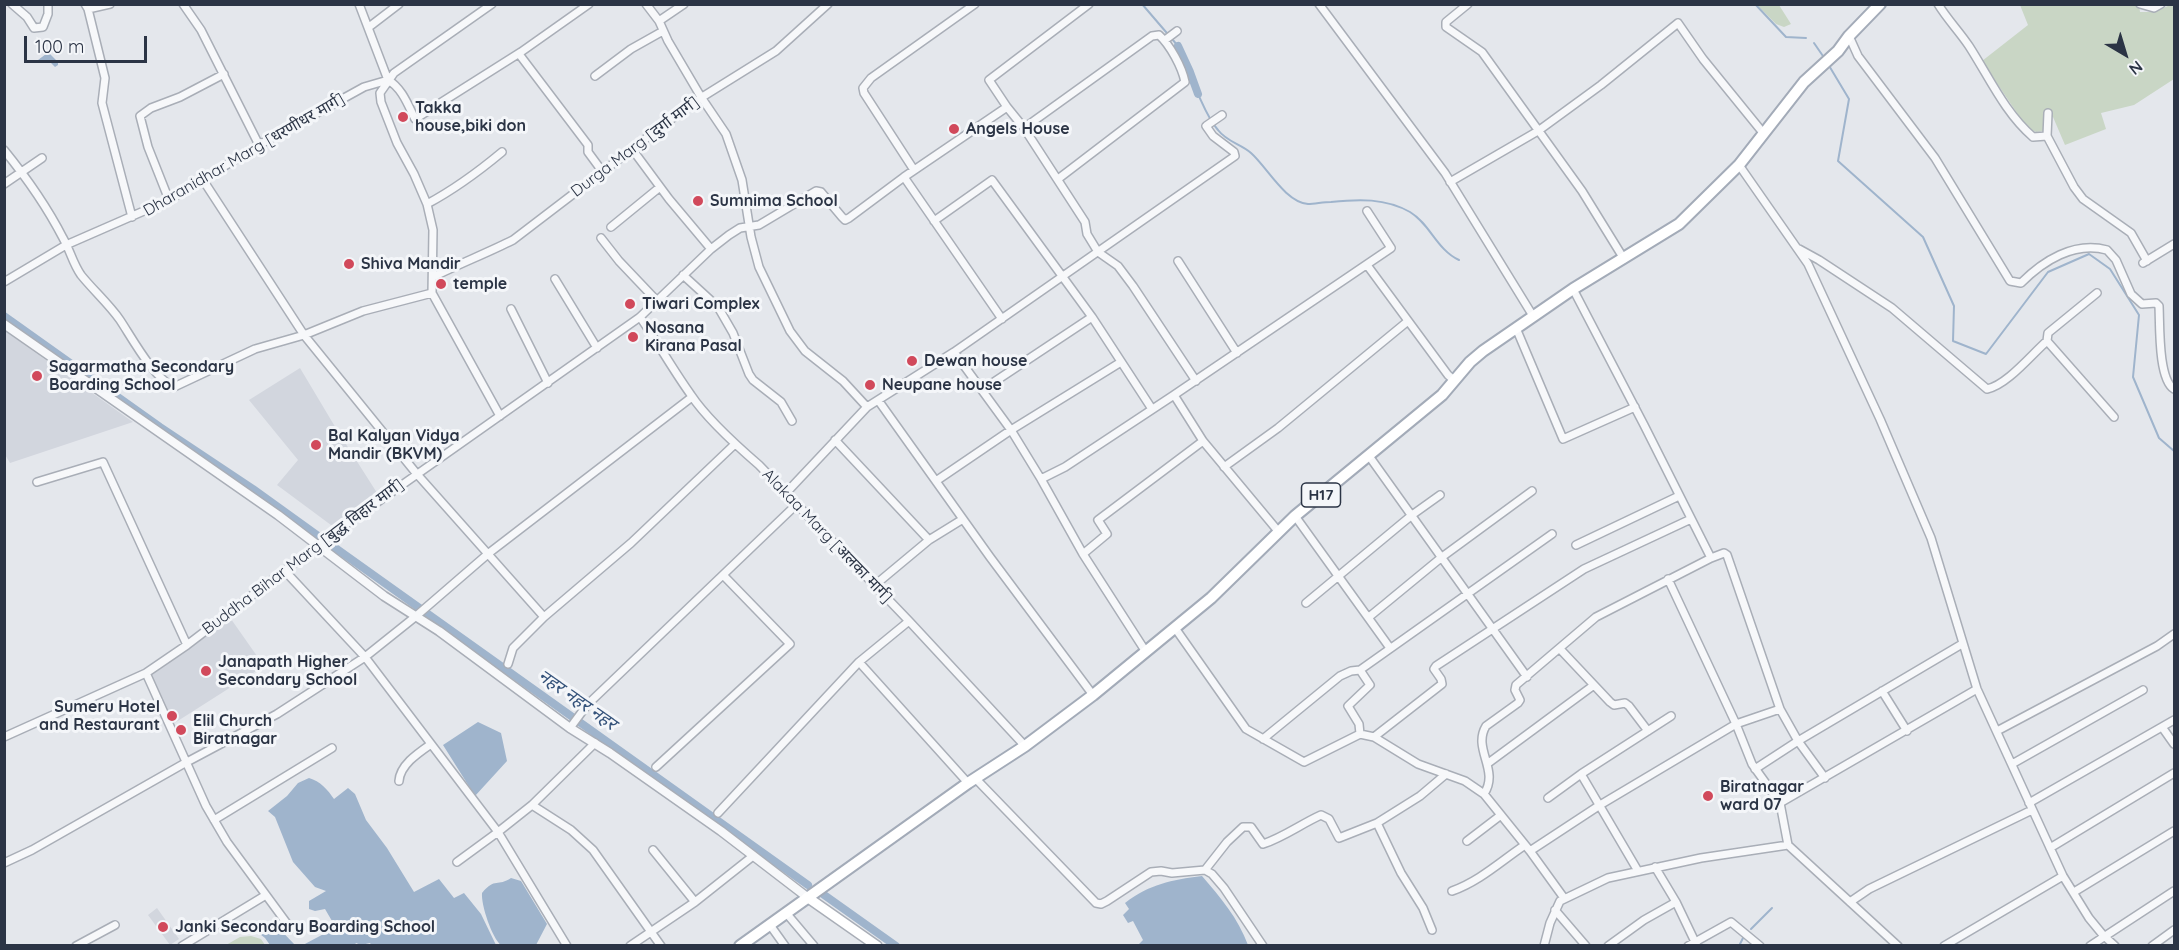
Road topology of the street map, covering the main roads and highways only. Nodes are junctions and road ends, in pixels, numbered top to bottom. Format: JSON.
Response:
{"nodes":[{"id":1,"x":1880,"y":4,"type":"edge"},
{"id":2,"x":807,"y":897,"type":"junction"},
{"id":3,"x":740,"y":945,"type":"edge"},
{"id":4,"x":877,"y":945,"type":"edge"}],
"edges":[{"from":1,"to":2,"type":"main road","number":"H17"},
{"from":2,"to":3,"type":"main road","number":"H17"},
{"from":2,"to":4,"type":"main road"}]}
